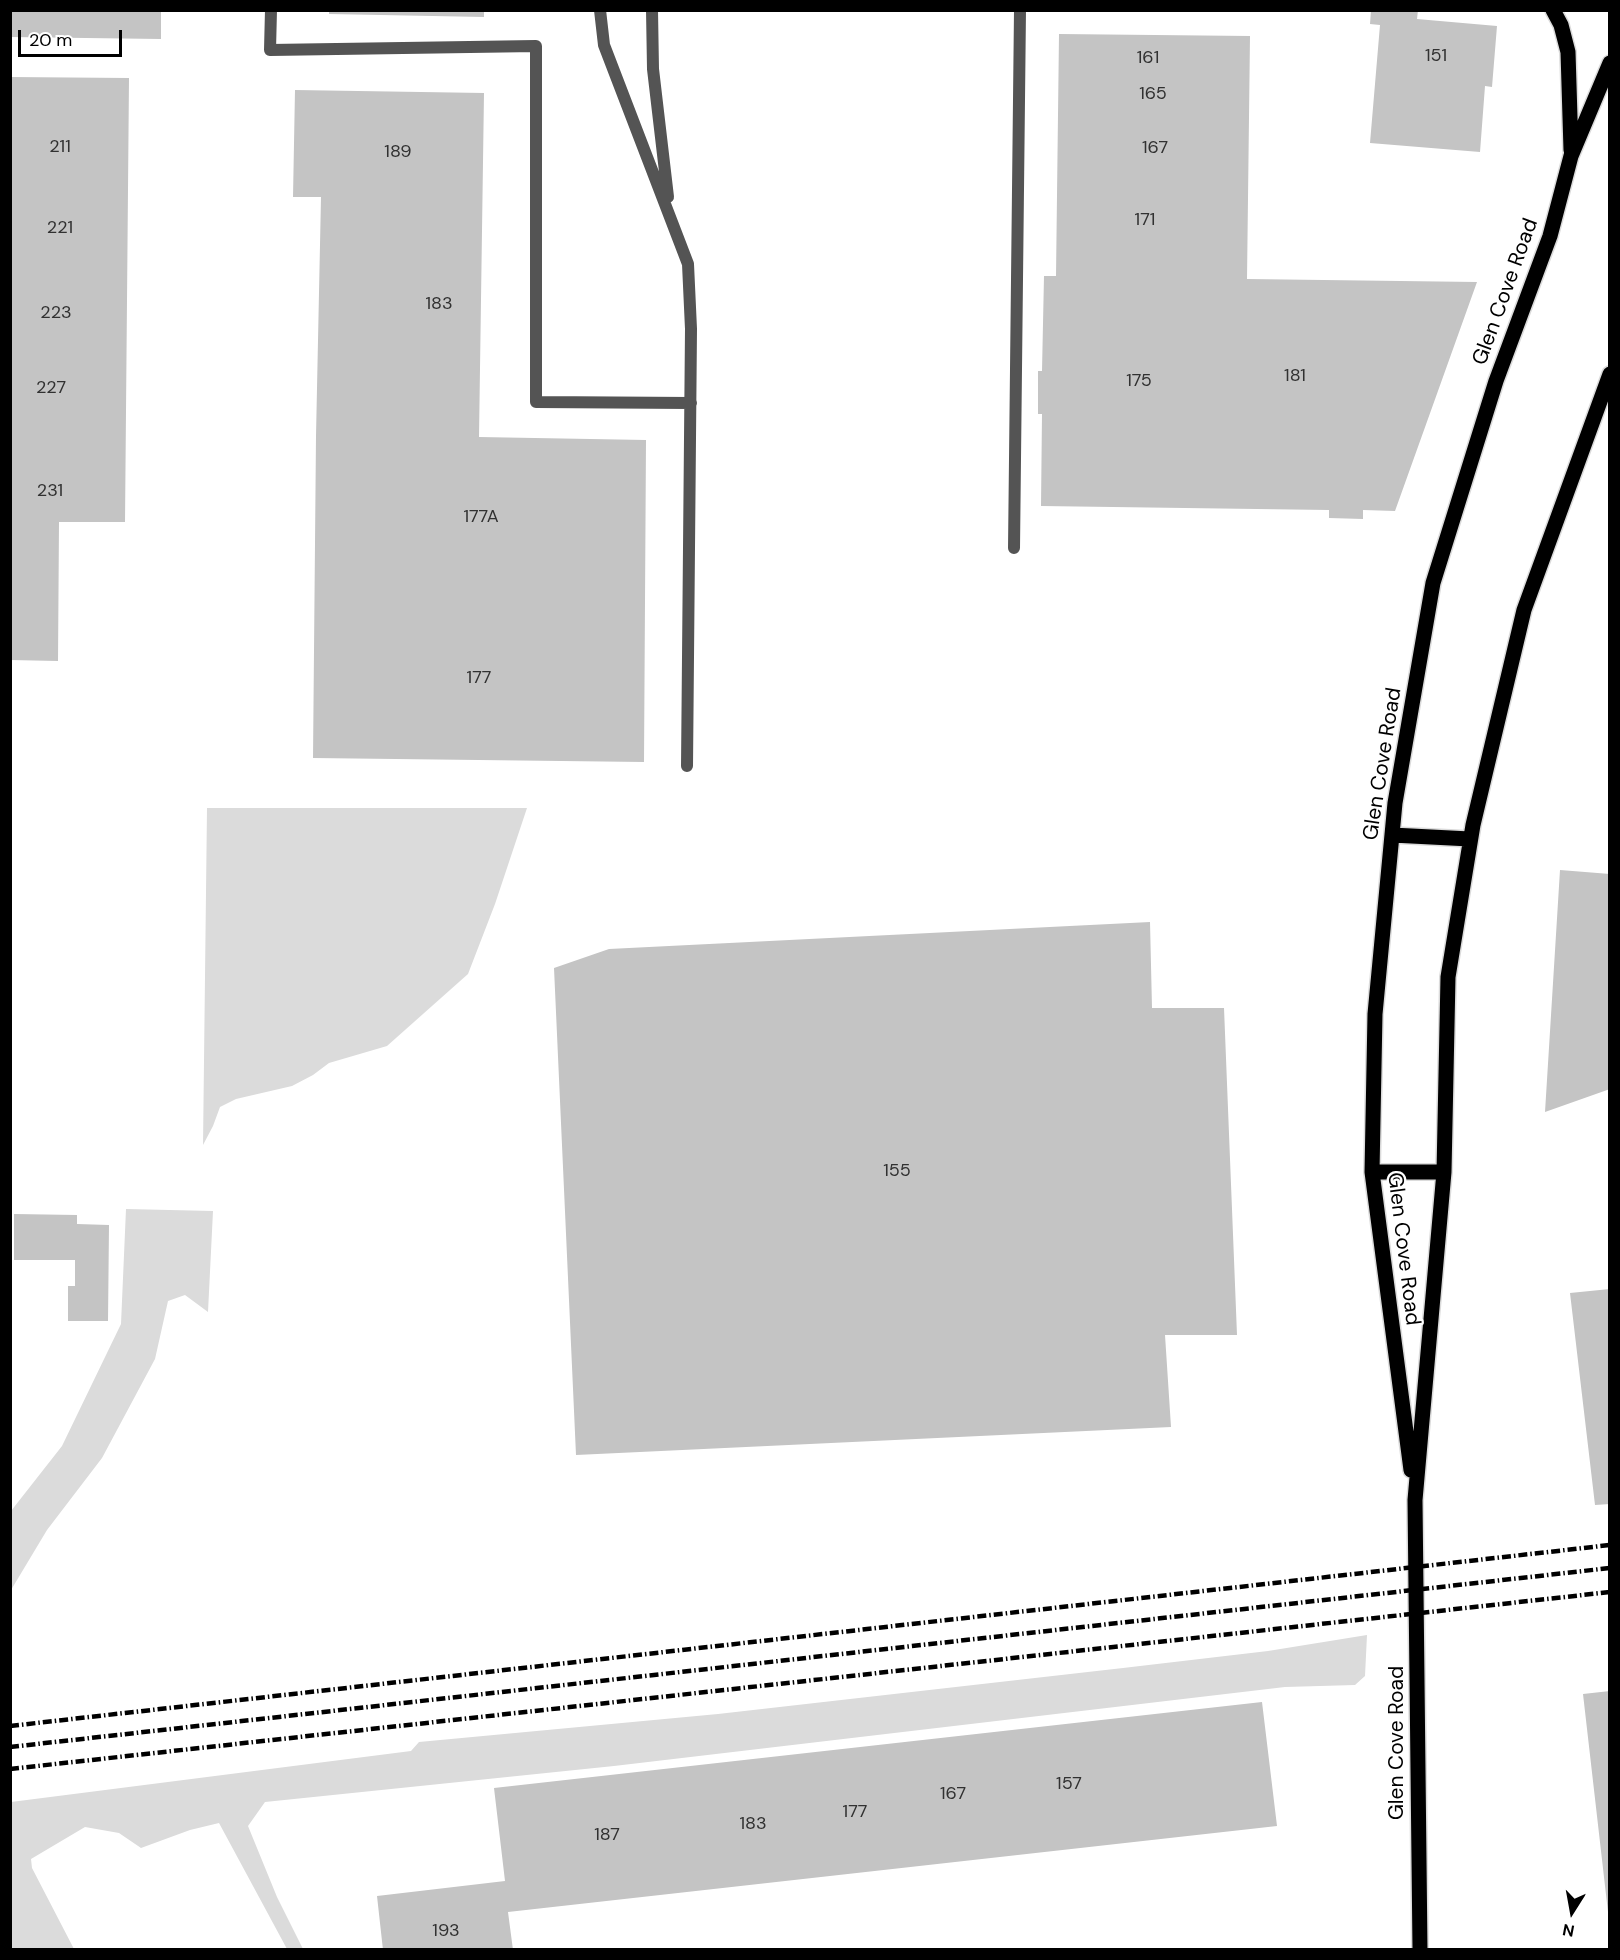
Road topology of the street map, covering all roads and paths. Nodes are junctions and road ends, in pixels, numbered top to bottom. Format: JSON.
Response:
{"nodes":[{"id":1,"x":271,"y":10,"type":"edge"},
{"id":2,"x":600,"y":10,"type":"edge"},
{"id":3,"x":652,"y":10,"type":"edge"},
{"id":4,"x":1020,"y":10,"type":"edge"},
{"id":5,"x":1553,"y":10,"type":"edge"},
{"id":6,"x":1610,"y":63,"type":"edge"},
{"id":7,"x":1571,"y":156,"type":"junction"},
{"id":8,"x":670,"y":214,"type":"junction"},
{"id":9,"x":1610,"y":374,"type":"edge"},
{"id":10,"x":691,"y":403,"type":"junction"},
{"id":11,"x":1014,"y":548,"type":"dead end"},
{"id":12,"x":687,"y":766,"type":"dead end"},
{"id":13,"x":1392,"y":835,"type":"junction"},
{"id":14,"x":1470,"y":839,"type":"junction"},
{"id":15,"x":1372,"y":1172,"type":"junction"},
{"id":16,"x":1444,"y":1172,"type":"junction"},
{"id":17,"x":1415,"y":1500,"type":"junction"},
{"id":18,"x":1420,"y":1950,"type":"edge"}],
"edges":[{"from":1,"to":10,"type":"lane"},
{"from":2,"to":8,"type":"lane"},
{"from":3,"to":8,"type":"lane"},
{"from":4,"to":11,"type":"lane"},
{"from":5,"to":7,"type":"main road"},
{"from":6,"to":7,"type":"main road","name":"Glen Cove Road"},
{"from":7,"to":13,"type":"main road","name":"Glen Cove Road"},
{"from":8,"to":10,"type":"lane"},
{"from":9,"to":14,"type":"main road","name":"Glen Cove Road"},
{"from":10,"to":12,"type":"lane"},
{"from":13,"to":14,"type":"main road"},
{"from":13,"to":15,"type":"main road","name":"Glen Cove Road"},
{"from":14,"to":16,"type":"main road","name":"Glen Cove Road"},
{"from":15,"to":16,"type":"main road"},
{"from":15,"to":17,"type":"main road","name":"Glen Cove Road"},
{"from":16,"to":17,"type":"main road","name":"Glen Cove Road"},
{"from":17,"to":18,"type":"main road","name":"Glen Cove Road"}]}
